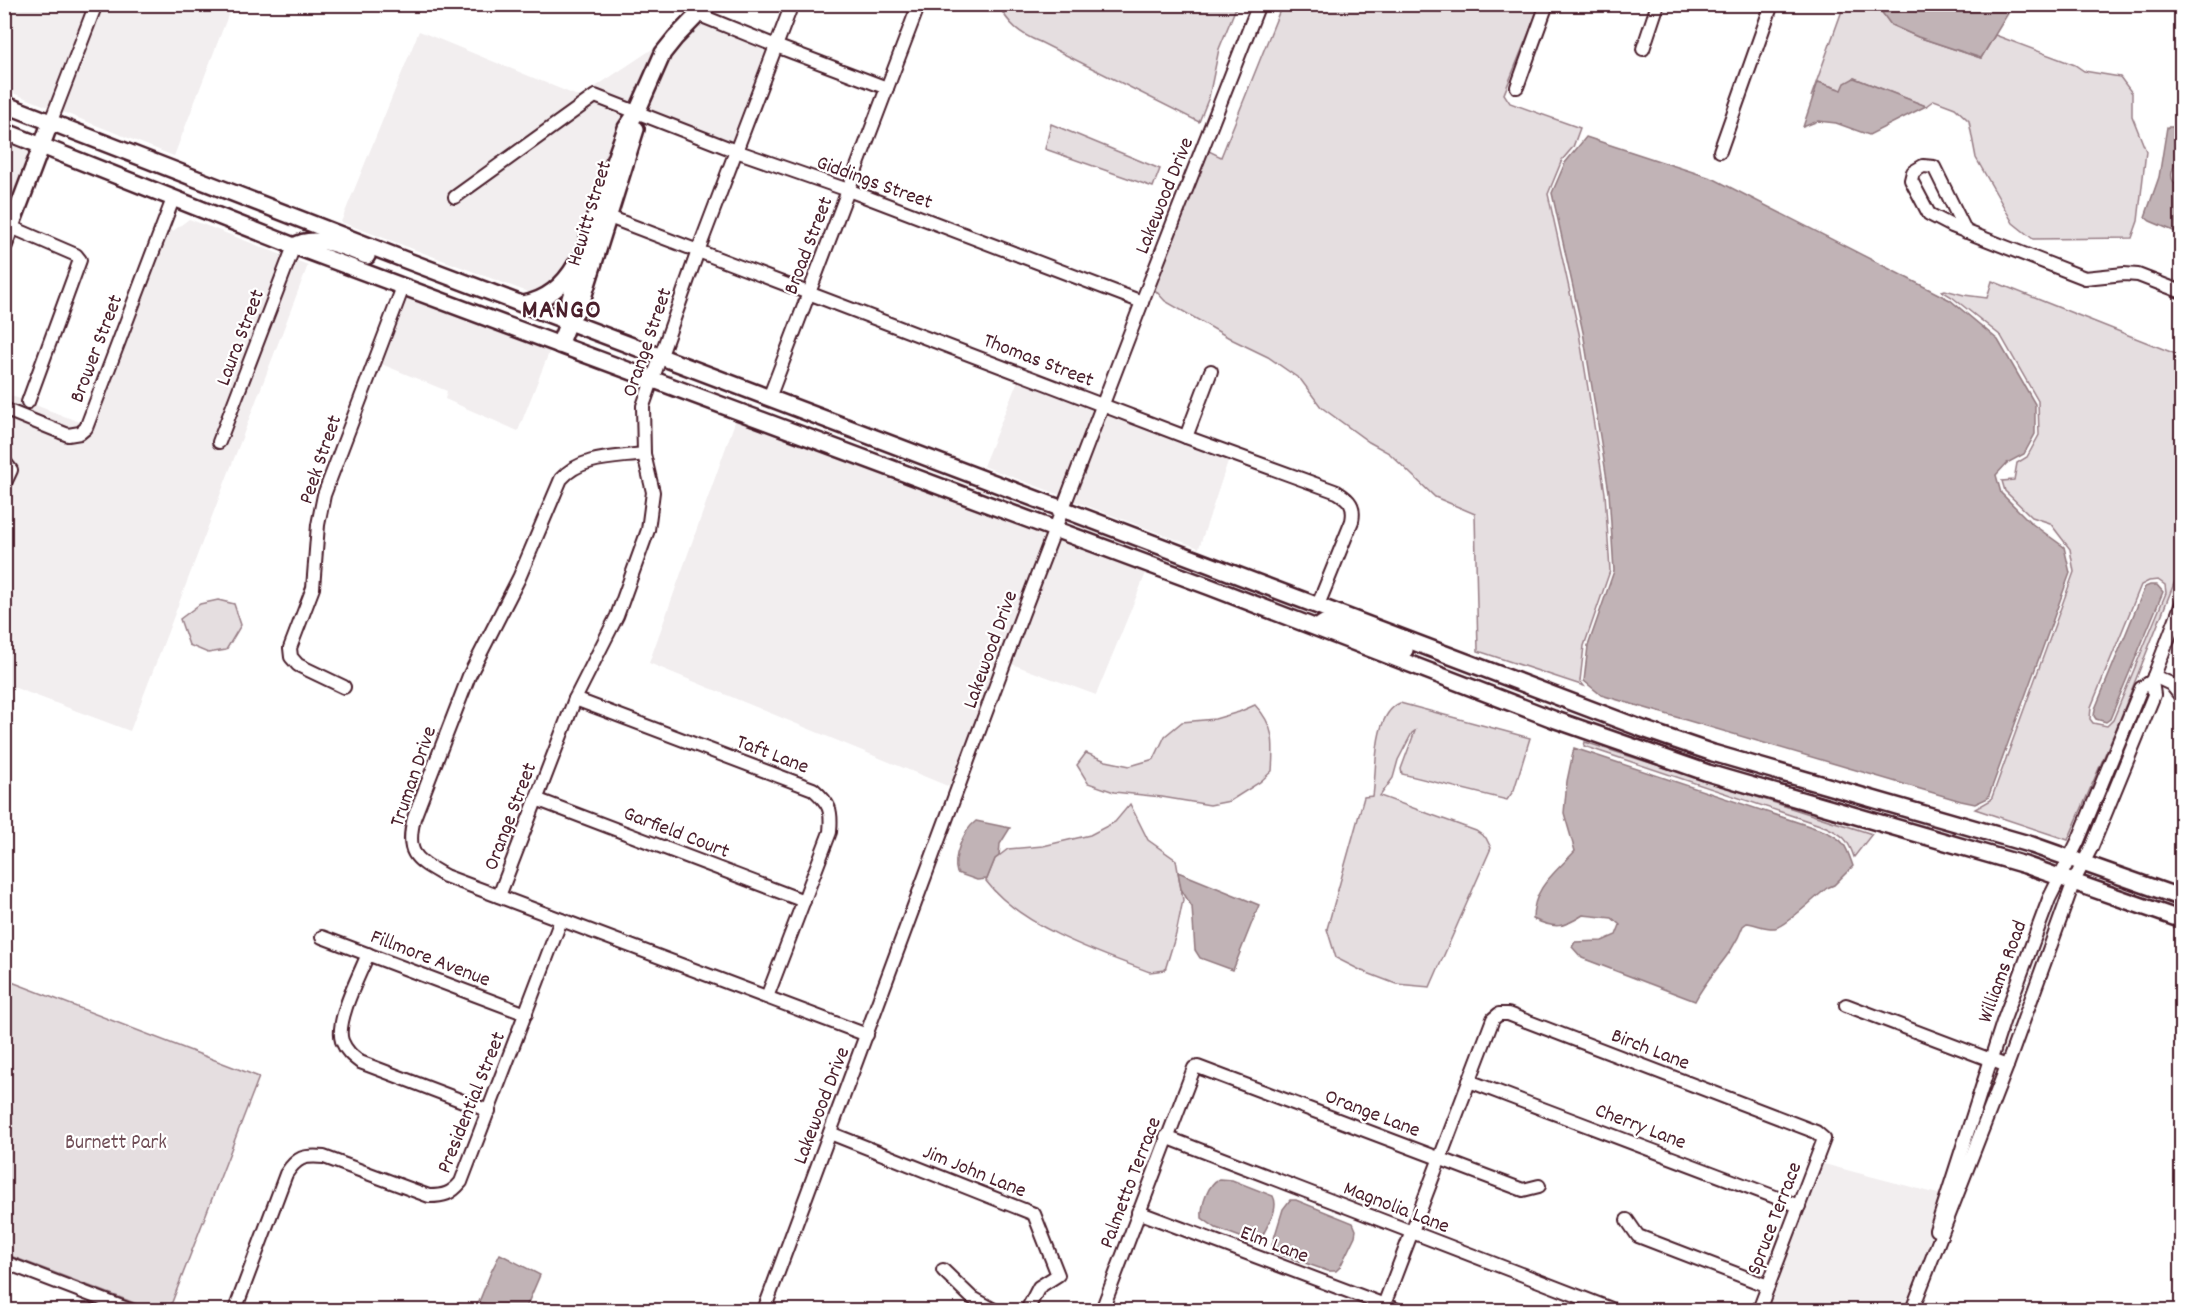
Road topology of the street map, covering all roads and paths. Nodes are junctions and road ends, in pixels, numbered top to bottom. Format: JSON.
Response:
{"nodes":[{"id":1,"x":96,"y":4,"type":"edge"},
{"id":2,"x":792,"y":4,"type":"edge"},
{"id":3,"x":919,"y":4,"type":"edge"},
{"id":4,"x":1259,"y":4,"type":"edge"},
{"id":5,"x":1547,"y":4,"type":"edge"},
{"id":6,"x":1659,"y":4,"type":"edge"},
{"id":7,"x":1772,"y":4,"type":"edge"},
{"id":8,"x":702,"y":9,"type":"edge"},
{"id":9,"x":776,"y":46,"type":"junction"},
{"id":10,"x":1643,"y":49,"type":"dead end"},
{"id":11,"x":1517,"y":87,"type":"dead end"},
{"id":12,"x":887,"y":88,"type":"junction"},
{"id":13,"x":4,"y":104,"type":"edge"},
{"id":14,"x":637,"y":112,"type":"junction"},
{"id":15,"x":51,"y":121,"type":"junction"},
{"id":16,"x":4,"y":130,"type":"edge"},
{"id":17,"x":42,"y":146,"type":"junction"},
{"id":18,"x":736,"y":151,"type":"junction"},
{"id":19,"x":1720,"y":151,"type":"dead end"},
{"id":20,"x":848,"y":190,"type":"junction"},
{"id":21,"x":455,"y":197,"type":"dead end"},
{"id":22,"x":173,"y":199,"type":"junction"},
{"id":23,"x":609,"y":217,"type":"junction"},
{"id":24,"x":11,"y":227,"type":"junction"},
{"id":25,"x":1966,"y":232,"type":"junction"},
{"id":26,"x":4,"y":245,"type":"edge"},
{"id":27,"x":294,"y":246,"type":"junction"},
{"id":28,"x":585,"y":248,"type":"junction"},
{"id":29,"x":698,"y":251,"type":"junction"},
{"id":30,"x":408,"y":261,"type":"junction"},
{"id":31,"x":403,"y":287,"type":"junction"},
{"id":32,"x":809,"y":292,"type":"junction"},
{"id":33,"x":2181,"y":292,"type":"edge"},
{"id":34,"x":1142,"y":302,"type":"junction"},
{"id":35,"x":523,"y":304,"type":"junction"},
{"id":36,"x":568,"y":322,"type":"junction"},
{"id":37,"x":559,"y":345,"type":"junction"},
{"id":38,"x":660,"y":356,"type":"junction"},
{"id":39,"x":1211,"y":371,"type":"dead end"},
{"id":40,"x":652,"y":379,"type":"junction"},
{"id":41,"x":769,"y":398,"type":"junction"},
{"id":42,"x":28,"y":402,"type":"dead end"},
{"id":43,"x":1103,"y":404,"type":"junction"},
{"id":44,"x":4,"y":409,"type":"edge"},
{"id":45,"x":1186,"y":437,"type":"junction"},
{"id":46,"x":219,"y":442,"type":"dead end"},
{"id":47,"x":644,"y":454,"type":"junction"},
{"id":48,"x":4,"y":461,"type":"edge"},
{"id":49,"x":4,"y":485,"type":"edge"},
{"id":50,"x":1063,"y":508,"type":"junction"},
{"id":51,"x":1055,"y":529,"type":"junction"},
{"id":52,"x":1210,"y":586,"type":"junction"},
{"id":53,"x":2181,"y":603,"type":"edge"},
{"id":54,"x":1318,"y":605,"type":"junction"},
{"id":55,"x":1316,"y":628,"type":"junction"},
{"id":56,"x":1471,"y":664,"type":"junction"},
{"id":57,"x":2153,"y":679,"type":"junction"},
{"id":58,"x":2176,"y":681,"type":"edge"},
{"id":59,"x":344,"y":687,"type":"dead end"},
{"id":60,"x":2181,"y":698,"type":"edge"},
{"id":61,"x":575,"y":699,"type":"junction"},
{"id":62,"x":536,"y":799,"type":"junction"},
{"id":63,"x":2077,"y":860,"type":"junction"},
{"id":64,"x":2058,"y":876,"type":"junction"},
{"id":65,"x":2073,"y":881,"type":"junction"},
{"id":66,"x":499,"y":896,"type":"junction"},
{"id":67,"x":2181,"y":898,"type":"edge"},
{"id":68,"x":804,"y":901,"type":"junction"},
{"id":69,"x":561,"y":920,"type":"junction"},
{"id":70,"x":2181,"y":920,"type":"edge"},
{"id":71,"x":322,"y":937,"type":"dead end"},
{"id":72,"x":368,"y":954,"type":"junction"},
{"id":73,"x":767,"y":997,"type":"junction"},
{"id":74,"x":1846,"y":1005,"type":"dead end"},
{"id":75,"x":525,"y":1014,"type":"junction"},
{"id":76,"x":867,"y":1035,"type":"junction"},
{"id":77,"x":1991,"y":1060,"type":"junction"},
{"id":78,"x":2007,"y":1066,"type":"junction"},
{"id":79,"x":1194,"y":1068,"type":"joint"},
{"id":80,"x":1469,"y":1081,"type":"junction"},
{"id":81,"x":489,"y":1111,"type":"junction"},
{"id":82,"x":830,"y":1133,"type":"junction"},
{"id":83,"x":1166,"y":1137,"type":"junction"},
{"id":84,"x":1824,"y":1139,"type":"joint"},
{"id":85,"x":1439,"y":1158,"type":"junction"},
{"id":86,"x":1539,"y":1186,"type":"dead end"},
{"id":87,"x":1799,"y":1206,"type":"junction"},
{"id":88,"x":1138,"y":1212,"type":"junction"},
{"id":89,"x":1627,"y":1220,"type":"dead end"},
{"id":90,"x":1411,"y":1232,"type":"junction"},
{"id":91,"x":4,"y":1262,"type":"edge"},
{"id":92,"x":943,"y":1270,"type":"dead end"},
{"id":93,"x":1768,"y":1286,"type":"junction"},
{"id":94,"x":1920,"y":1290,"type":"junction"},
{"id":95,"x":1383,"y":1308,"type":"edge"},
{"id":96,"x":128,"y":1310,"type":"edge"},
{"id":97,"x":235,"y":1311,"type":"edge"},
{"id":98,"x":764,"y":1311,"type":"edge"},
{"id":99,"x":994,"y":1311,"type":"edge"},
{"id":100,"x":1027,"y":1311,"type":"edge"},
{"id":101,"x":1102,"y":1311,"type":"edge"},
{"id":102,"x":1398,"y":1311,"type":"edge"},
{"id":103,"x":1614,"y":1311,"type":"edge"},
{"id":104,"x":1759,"y":1311,"type":"edge"},
{"id":105,"x":1912,"y":1311,"type":"edge"}],
"edges":[{"from":1,"to":15,"type":"street"},
{"from":2,"to":9,"type":"street","name":"Orange Street"},
{"from":3,"to":12,"type":"street","name":"Broad Street"},
{"from":4,"to":34,"type":"street","name":"Lakewood Drive"},
{"from":5,"to":11,"type":"street"},
{"from":6,"to":10,"type":"street"},
{"from":7,"to":19,"type":"street"},
{"from":8,"to":9,"type":"street"},
{"from":8,"to":14,"type":"main road","name":"Hewitt Street"},
{"from":9,"to":12,"type":"street"},
{"from":9,"to":18,"type":"street","name":"Orange Street"},
{"from":12,"to":20,"type":"street","name":"Broad Street"},
{"from":13,"to":15,"type":"main road"},
{"from":14,"to":18,"type":"street","name":"Giddings Street"},
{"from":14,"to":21,"type":"street","name":"Giddings Street"},
{"from":14,"to":23,"type":"main road","name":"Hewitt Street"},
{"from":14,"to":28,"type":"main road","name":"Hewitt Street"},
{"from":15,"to":17,"type":"main road"},
{"from":15,"to":30,"type":"main road"},
{"from":16,"to":17,"type":"main road"},
{"from":17,"to":22,"type":"main road"},
{"from":17,"to":24,"type":"main road"},
{"from":18,"to":20,"type":"street","name":"Giddings Street"},
{"from":18,"to":29,"type":"street","name":"Orange Street"},
{"from":20,"to":32,"type":"street","name":"Broad Street"},
{"from":20,"to":34,"type":"street","name":"Giddings Street"},
{"from":22,"to":27,"type":"main road"},
{"from":22,"to":44,"type":"street","name":"Brower Street"},
{"from":23,"to":29,"type":"street","name":"Thomas Street"},
{"from":23,"to":36,"type":"main road","name":"Hewitt Street"},
{"from":24,"to":26,"type":"main road"},
{"from":24,"to":42,"type":"street"},
{"from":25,"to":25,"type":"street"},
{"from":25,"to":33,"type":"street"},
{"from":27,"to":30,"type":"main road"},
{"from":27,"to":31,"type":"main road"},
{"from":27,"to":46,"type":"street","name":"Laura Street"},
{"from":28,"to":35,"type":"main road"},
{"from":28,"to":36,"type":"main road","name":"Hewitt Street"},
{"from":29,"to":32,"type":"street","name":"Thomas Street"},
{"from":29,"to":38,"type":"street","name":"Orange Street"},
{"from":30,"to":35,"type":"main road"},
{"from":31,"to":37,"type":"main road"},
{"from":31,"to":59,"type":"street","name":"Peek Street"},
{"from":32,"to":41,"type":"street","name":"Broad Street"},
{"from":32,"to":43,"type":"street","name":"Thomas Street"},
{"from":34,"to":43,"type":"street","name":"Lakewood Drive"},
{"from":35,"to":36,"type":"main road"},
{"from":36,"to":37,"type":"main road","name":"Hewitt Street"},
{"from":36,"to":38,"type":"main road"},
{"from":37,"to":40,"type":"main road"},
{"from":38,"to":40,"type":"street","name":"Orange Street"},
{"from":38,"to":41,"type":"main road"},
{"from":39,"to":45,"type":"street"},
{"from":40,"to":47,"type":"street","name":"Orange Street"},
{"from":40,"to":51,"type":"main road"},
{"from":41,"to":50,"type":"main road"},
{"from":43,"to":45,"type":"street","name":"Thomas Street"},
{"from":43,"to":50,"type":"street","name":"Lakewood Drive"},
{"from":45,"to":54,"type":"street","name":"Thomas Street"},
{"from":47,"to":61,"type":"street","name":"Orange Street"},
{"from":47,"to":66,"type":"street","name":"Truman Drive"},
{"from":48,"to":49,"type":"street"},
{"from":50,"to":51,"type":"street","name":"Lakewood Drive"},
{"from":50,"to":54,"type":"main road"},
{"from":51,"to":52,"type":"main road"},
{"from":51,"to":76,"type":"street","name":"Lakewood Drive"},
{"from":52,"to":54,"type":"main road"},
{"from":52,"to":55,"type":"main road"},
{"from":53,"to":57,"type":"street","name":"Williams Road"},
{"from":54,"to":56,"type":"main road"},
{"from":55,"to":56,"type":"main road"},
{"from":55,"to":64,"type":"main road"},
{"from":56,"to":63,"type":"main road"},
{"from":57,"to":58,"type":"street"},
{"from":57,"to":63,"type":"street","name":"Williams Road"},
{"from":58,"to":60,"type":"street"},
{"from":61,"to":62,"type":"street","name":"Orange Street"},
{"from":61,"to":68,"type":"street","name":"Taft Lane"},
{"from":62,"to":66,"type":"street","name":"Orange Street"},
{"from":62,"to":68,"type":"street","name":"Garfield Court"},
{"from":63,"to":64,"type":"street","name":"Williams Road"},
{"from":63,"to":65,"type":"street","name":"Williams Road"},
{"from":63,"to":67,"type":"main road"},
{"from":64,"to":65,"type":"main road"},
{"from":64,"to":77,"type":"street","name":"Williams Road"},
{"from":65,"to":70,"type":"main road"},
{"from":65,"to":78,"type":"street","name":"Williams Road"},
{"from":66,"to":69,"type":"street","name":"Truman Drive"},
{"from":68,"to":73,"type":"street","name":"Taft Lane"},
{"from":69,"to":73,"type":"street","name":"Truman Drive"},
{"from":69,"to":75,"type":"street","name":"Presidential Street"},
{"from":71,"to":72,"type":"street","name":"Fillmore Avenue"},
{"from":72,"to":75,"type":"street","name":"Fillmore Avenue"},
{"from":72,"to":81,"type":"street"},
{"from":73,"to":76,"type":"street","name":"Truman Drive"},
{"from":74,"to":77,"type":"street"},
{"from":75,"to":81,"type":"street","name":"Presidential Street"},
{"from":76,"to":82,"type":"street","name":"Lakewood Drive"},
{"from":77,"to":78,"type":"street"},
{"from":77,"to":94,"type":"street","name":"Williams Road"},
{"from":78,"to":94,"type":"street","name":"Williams Road"},
{"from":79,"to":83,"type":"street","name":"Palmetto Terrace"},
{"from":79,"to":85,"type":"street","name":"Orange Lane"},
{"from":80,"to":84,"type":"street","name":"Birch Lane"},
{"from":80,"to":85,"type":"street"},
{"from":80,"to":87,"type":"street","name":"Cherry Lane"},
{"from":81,"to":97,"type":"street","name":"Presidential Street"},
{"from":82,"to":98,"type":"street","name":"Lakewood Drive"},
{"from":82,"to":100,"type":"street","name":"Jim John Lane"},
{"from":83,"to":88,"type":"street","name":"Palmetto Terrace"},
{"from":83,"to":90,"type":"street","name":"Magnolia Lane"},
{"from":84,"to":87,"type":"street","name":"Spruce Terrace"},
{"from":85,"to":86,"type":"street","name":"Orange Lane"},
{"from":85,"to":90,"type":"street"},
{"from":87,"to":93,"type":"street","name":"Spruce Terrace"},
{"from":88,"to":95,"type":"street","name":"Elm Lane"},
{"from":88,"to":101,"type":"street","name":"Palmetto Terrace"},
{"from":89,"to":93,"type":"street"},
{"from":90,"to":95,"type":"street"},
{"from":90,"to":103,"type":"street","name":"Magnolia Lane"},
{"from":91,"to":96,"type":"street"},
{"from":92,"to":99,"type":"street"},
{"from":93,"to":104,"type":"street","name":"Spruce Terrace"},
{"from":94,"to":105,"type":"street","name":"Williams Road"},
{"from":95,"to":102,"type":"street","name":"Elm Lane"}]}
